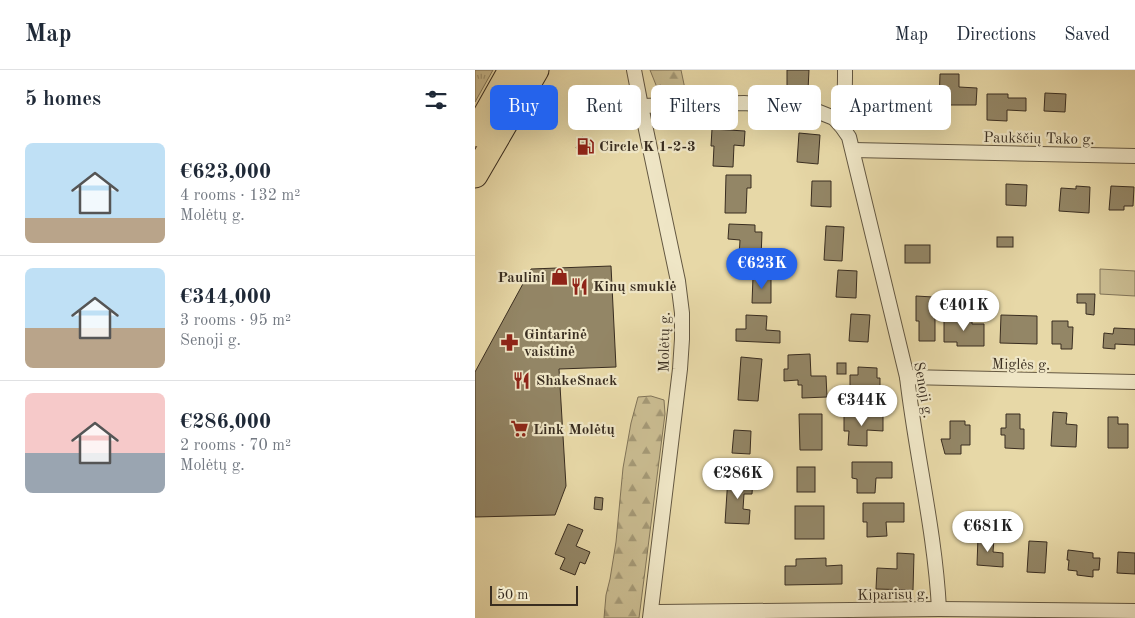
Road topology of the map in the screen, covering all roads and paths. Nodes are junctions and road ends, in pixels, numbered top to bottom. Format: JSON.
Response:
{"nodes":[{"id":1,"x":511,"y":70,"type":"edge"},
{"id":2,"x":536,"y":70,"type":"edge"},
{"id":3,"x":634,"y":70,"type":"edge"},
{"id":4,"x":845,"y":70,"type":"edge"},
{"id":5,"x":637,"y":85,"type":"edge"},
{"id":6,"x":845,"y":85,"type":"edge"},
{"id":7,"x":641,"y":106,"type":"joint"},
{"id":8,"x":831,"y":117,"type":"edge"},
{"id":9,"x":844,"y":130,"type":"edge"},
{"id":10,"x":475,"y":134,"type":"edge"},
{"id":11,"x":853,"y":150,"type":"junction"},
{"id":12,"x":1135,"y":156,"type":"edge"},
{"id":13,"x":475,"y":175,"type":"edge"},
{"id":14,"x":907,"y":377,"type":"junction"},
{"id":15,"x":1135,"y":382,"type":"edge"},
{"id":16,"x":939,"y":609,"type":"junction"},
{"id":17,"x":1135,"y":611,"type":"edge"},
{"id":18,"x":651,"y":616,"type":"edge"}],
"edges":[{"from":1,"to":10,"type":"highway"},
{"from":2,"to":13,"type":"highway"},
{"from":3,"to":5,"type":"street","name":"Molėtų g."},
{"from":4,"to":6,"type":"street"},
{"from":7,"to":8,"type":"street"},
{"from":7,"to":18,"type":"street","name":"Molėtų g."},
{"from":9,"to":11,"type":"street","name":"Senoji g."},
{"from":11,"to":12,"type":"street","name":"Paukščių Tako g."},
{"from":11,"to":14,"type":"street","name":"Senoji g."},
{"from":14,"to":15,"type":"street","name":"Miglės g."},
{"from":14,"to":16,"type":"street","name":"Senoji g."},
{"from":16,"to":17,"type":"street","name":"Kiparisų g."},
{"from":16,"to":18,"type":"street","name":"Kiparisų g."}]}
